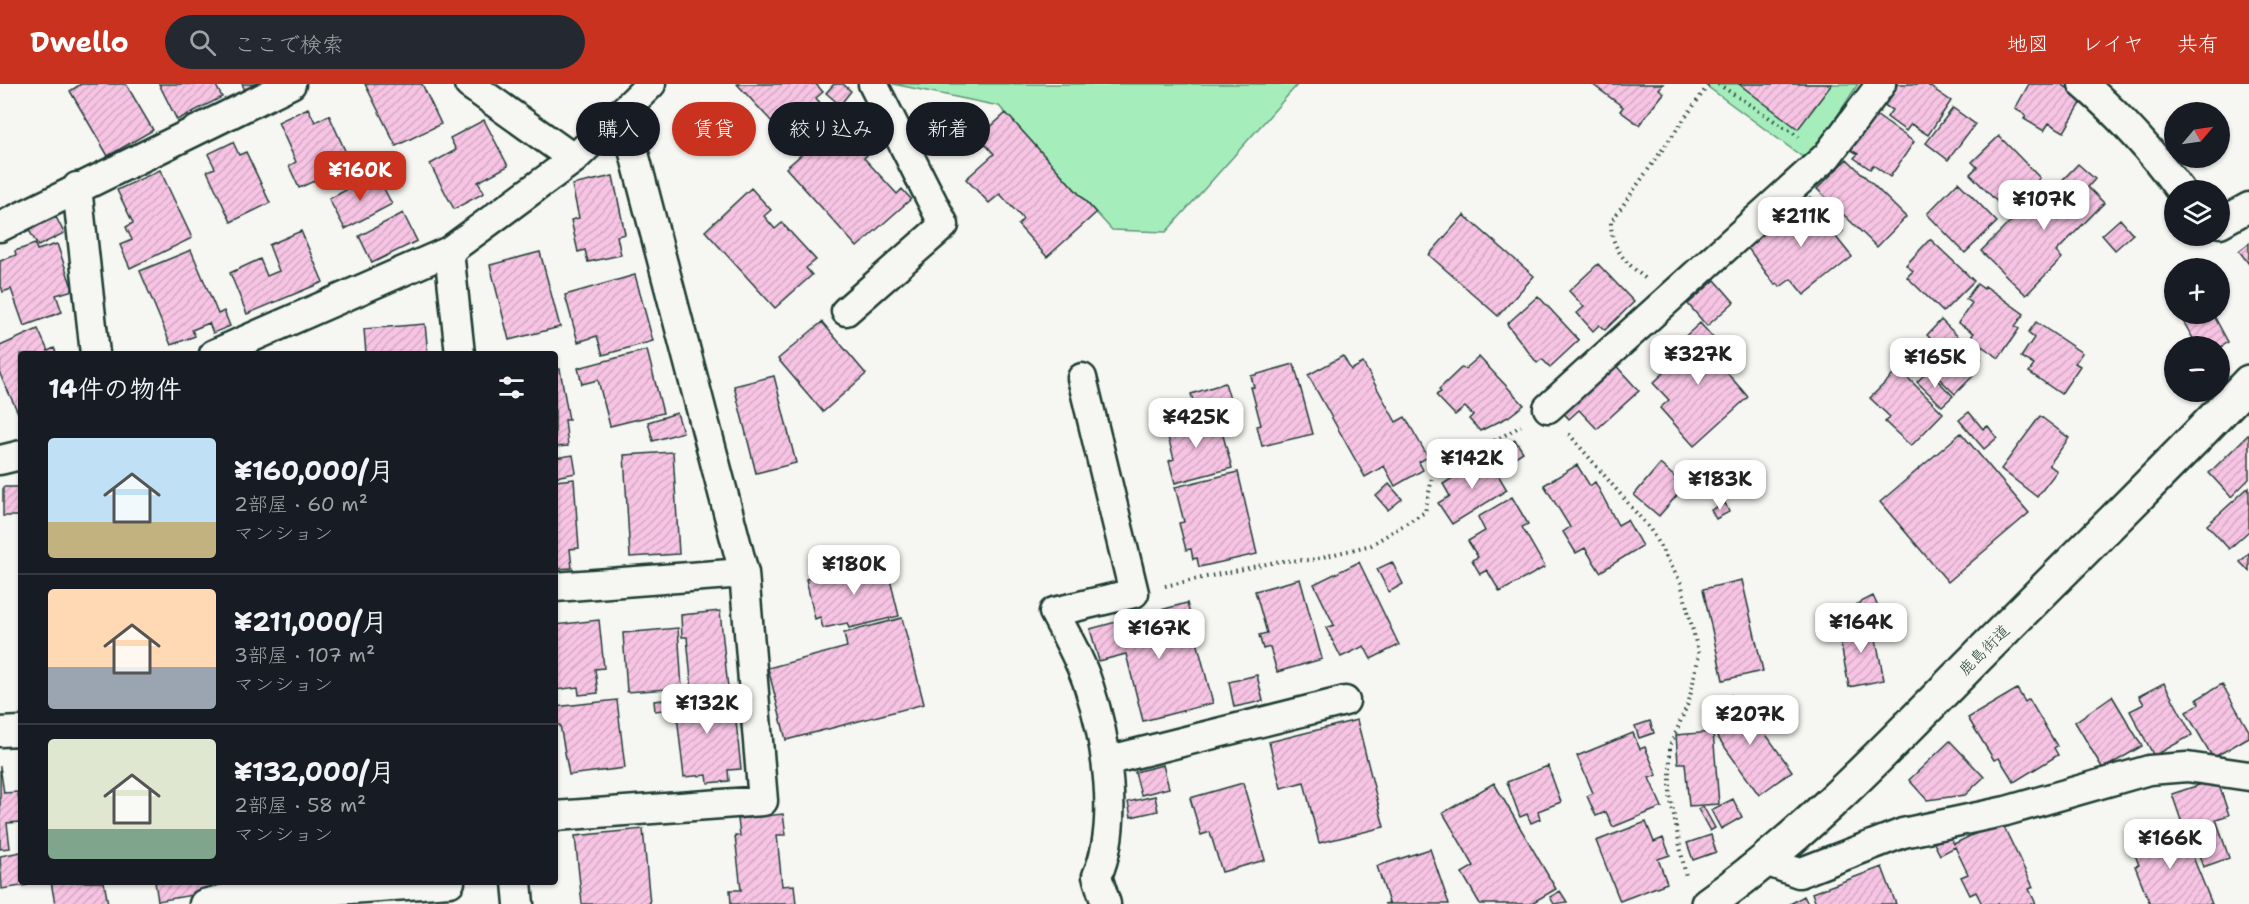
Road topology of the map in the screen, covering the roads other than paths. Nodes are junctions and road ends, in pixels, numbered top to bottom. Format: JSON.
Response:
{"nodes":[{"id":1,"x":291,"y":84,"type":"edge"},
{"id":2,"x":469,"y":84,"type":"edge"},
{"id":3,"x":651,"y":84,"type":"edge"},
{"id":4,"x":873,"y":84,"type":"edge"},
{"id":5,"x":1881,"y":84,"type":"edge"},
{"id":6,"x":2083,"y":84,"type":"edge"},
{"id":7,"x":632,"y":102,"type":"edge"},
{"id":8,"x":577,"y":156,"type":"edge"},
{"id":9,"x":635,"y":156,"type":"edge"},
{"id":10,"x":574,"y":159,"type":"junction"},
{"id":11,"x":2173,"y":180,"type":"edge"},
{"id":12,"x":77,"y":187,"type":"junction"},
{"id":13,"x":2249,"y":207,"type":"edge"},
{"id":14,"x":2230,"y":217,"type":"edge"},
{"id":15,"x":0,"y":227,"type":"edge"},
{"id":16,"x":449,"y":251,"type":"junction"},
{"id":17,"x":846,"y":311,"type":"dead end"},
{"id":18,"x":95,"y":351,"type":"edge"},
{"id":19,"x":221,"y":351,"type":"edge"},
{"id":20,"x":460,"y":351,"type":"edge"},
{"id":21,"x":1082,"y":378,"type":"dead end"},
{"id":22,"x":2249,"y":382,"type":"edge"},
{"id":23,"x":1548,"y":408,"type":"road end"},
{"id":24,"x":18,"y":455,"type":"edge"},
{"id":25,"x":0,"y":460,"type":"edge"},
{"id":26,"x":744,"y":573,"type":"junction"},
{"id":27,"x":558,"y":587,"type":"edge"},
{"id":28,"x":1345,"y":701,"type":"dead end"},
{"id":29,"x":18,"y":731,"type":"edge"},
{"id":30,"x":0,"y":732,"type":"edge"},
{"id":31,"x":1106,"y":761,"type":"junction"},
{"id":32,"x":2249,"y":776,"type":"edge"},
{"id":33,"x":558,"y":816,"type":"edge"},
{"id":34,"x":1766,"y":861,"type":"junction"},
{"id":35,"x":407,"y":885,"type":"edge"},
{"id":36,"x":517,"y":885,"type":"edge"},
{"id":37,"x":1698,"y":894,"type":"edge"},
{"id":38,"x":204,"y":904,"type":"edge"},
{"id":39,"x":519,"y":904,"type":"edge"},
{"id":40,"x":1106,"y":904,"type":"edge"}],
"edges":[{"from":1,"to":12,"type":"street"},
{"from":2,"to":10,"type":"street"},
{"from":3,"to":7,"type":"street"},
{"from":4,"to":17,"type":"street"},
{"from":5,"to":23,"type":"street"},
{"from":6,"to":11,"type":"street"},
{"from":8,"to":10,"type":"street"},
{"from":9,"to":26,"type":"street"},
{"from":10,"to":16,"type":"street"},
{"from":12,"to":15,"type":"street"},
{"from":12,"to":18,"type":"street"},
{"from":13,"to":14,"type":"street"},
{"from":16,"to":19,"type":"street"},
{"from":16,"to":20,"type":"street"},
{"from":21,"to":31,"type":"street"},
{"from":22,"to":34,"type":"street","name":"鹿島街道"},
{"from":24,"to":25,"type":"street"},
{"from":26,"to":27,"type":"street"},
{"from":26,"to":33,"type":"street"},
{"from":28,"to":31,"type":"street"},
{"from":29,"to":30,"type":"street"},
{"from":31,"to":40,"type":"street"},
{"from":32,"to":34,"type":"street"},
{"from":34,"to":37,"type":"street","name":"鹿島街道"},
{"from":35,"to":38,"type":"street"},
{"from":36,"to":39,"type":"street"}]}
